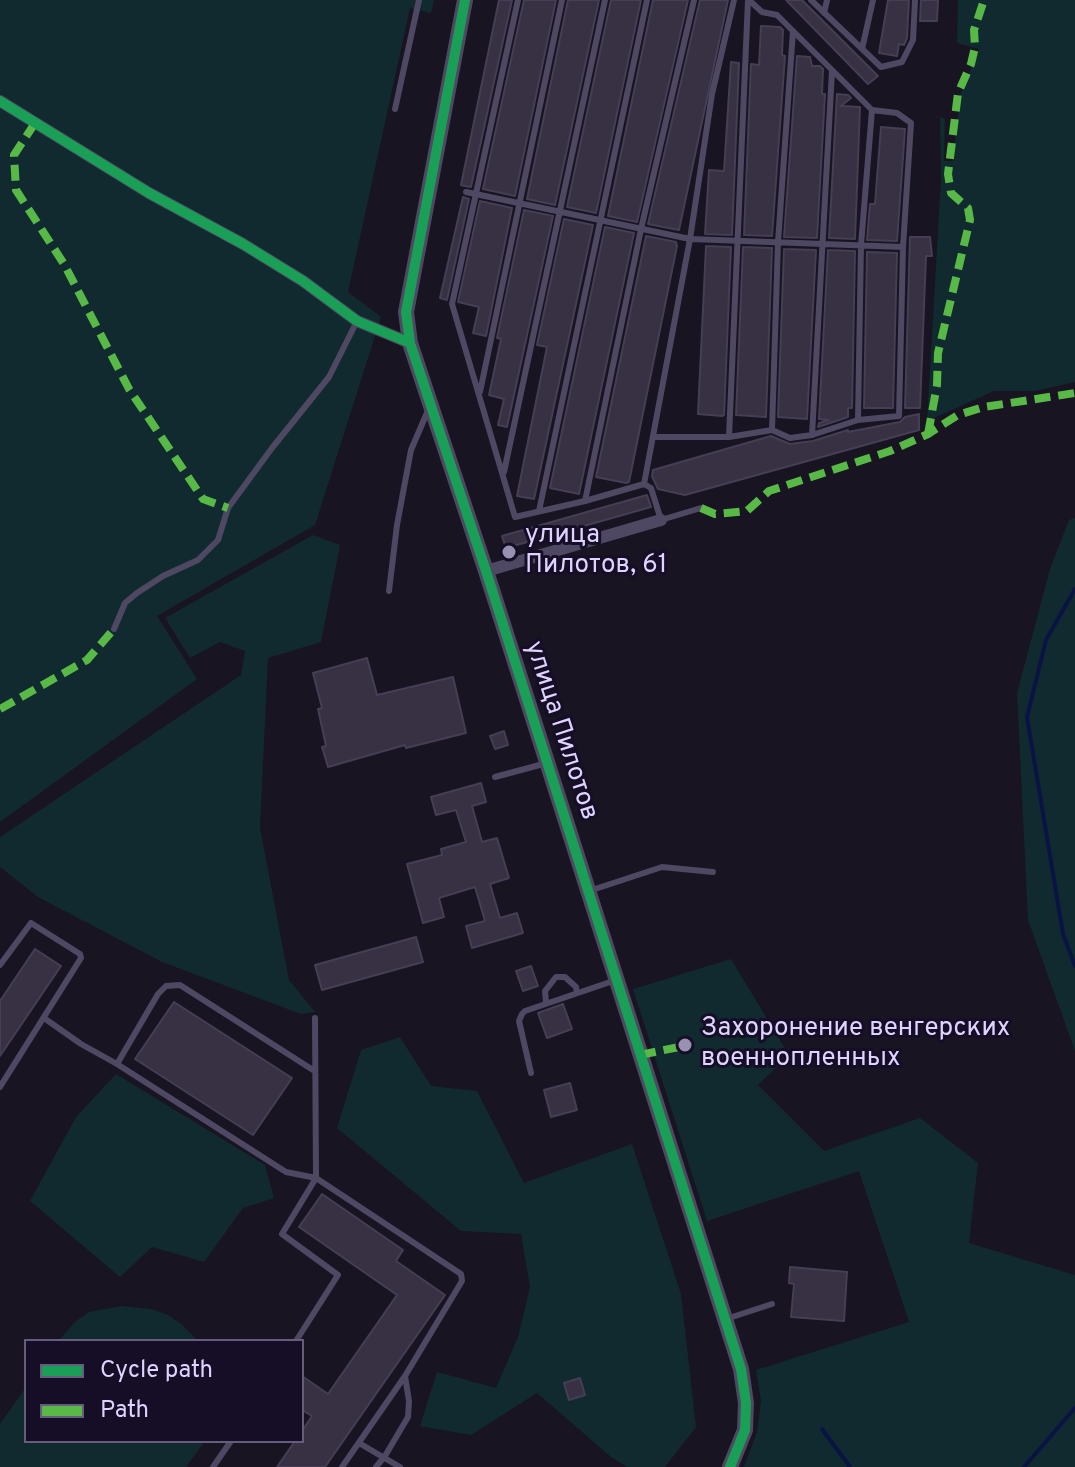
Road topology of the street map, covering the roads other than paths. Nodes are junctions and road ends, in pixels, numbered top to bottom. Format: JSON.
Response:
{"nodes":[{"id":1,"x":419,"y":0,"type":"edge"},
{"id":2,"x":465,"y":0,"type":"edge"},
{"id":3,"x":518,"y":0,"type":"edge"},
{"id":4,"x":562,"y":0,"type":"edge"},
{"id":5,"x":605,"y":0,"type":"edge"},
{"id":6,"x":647,"y":0,"type":"edge"},
{"id":7,"x":694,"y":0,"type":"edge"},
{"id":8,"x":734,"y":0,"type":"edge"},
{"id":9,"x":749,"y":0,"type":"edge"},
{"id":10,"x":811,"y":0,"type":"edge"},
{"id":11,"x":827,"y":0,"type":"edge"},
{"id":12,"x":873,"y":0,"type":"edge"},
{"id":13,"x":915,"y":0,"type":"edge"},
{"id":14,"x":824,"y":13,"type":"junction"},
{"id":15,"x":793,"y":31,"type":"junction"},
{"id":16,"x":862,"y":49,"type":"junction"},
{"id":17,"x":832,"y":70,"type":"junction"},
{"id":18,"x":0,"y":101,"type":"edge"},
{"id":19,"x":395,"y":109,"type":"dead end"},
{"id":20,"x":872,"y":110,"type":"junction"},
{"id":21,"x":466,"y":192,"type":"dead end"},
{"id":22,"x":477,"y":195,"type":"junction"},
{"id":23,"x":518,"y":204,"type":"junction"},
{"id":24,"x":559,"y":212,"type":"junction"},
{"id":25,"x":600,"y":221,"type":"junction"},
{"id":26,"x":641,"y":229,"type":"junction"},
{"id":27,"x":690,"y":239,"type":"junction"},
{"id":28,"x":736,"y":241,"type":"junction"},
{"id":29,"x":778,"y":242,"type":"junction"},
{"id":30,"x":821,"y":244,"type":"junction"},
{"id":31,"x":861,"y":245,"type":"junction"},
{"id":32,"x":903,"y":247,"type":"junction"},
{"id":33,"x":357,"y":321,"type":"junction"},
{"id":34,"x":410,"y":343,"type":"junction"},
{"id":35,"x":479,"y":394,"type":"junction"},
{"id":36,"x":430,"y":404,"type":"junction"},
{"id":37,"x":858,"y":420,"type":"junction"},
{"id":38,"x":772,"y":430,"type":"junction"},
{"id":39,"x":812,"y":435,"type":"junction"},
{"id":40,"x":653,"y":437,"type":"junction"},
{"id":41,"x":729,"y":437,"type":"junction"},
{"id":42,"x":503,"y":476,"type":"junction"},
{"id":43,"x":644,"y":484,"type":"junction"},
{"id":44,"x":585,"y":501,"type":"junction"},
{"id":45,"x":701,"y":508,"type":"dead end"},
{"id":46,"x":539,"y":511,"type":"junction"},
{"id":47,"x":661,"y":520,"type":"junction"},
{"id":48,"x":486,"y":571,"type":"junction"},
{"id":49,"x":389,"y":591,"type":"dead end"},
{"id":50,"x":114,"y":629,"type":"dead end"},
{"id":51,"x":547,"y":763,"type":"junction"},
{"id":52,"x":495,"y":777,"type":"dead end"},
{"id":53,"x":713,"y":872,"type":"dead end"},
{"id":54,"x":588,"y":891,"type":"junction"},
{"id":55,"x":0,"y":965,"type":"edge"},
{"id":56,"x":616,"y":980,"type":"junction"},
{"id":57,"x":577,"y":993,"type":"junction"},
{"id":58,"x":546,"y":1003,"type":"junction"},
{"id":59,"x":44,"y":1018,"type":"junction"},
{"id":60,"x":315,"y":1018,"type":"dead end"},
{"id":61,"x":117,"y":1064,"type":"junction"},
{"id":62,"x":313,"y":1070,"type":"junction"},
{"id":63,"x":531,"y":1073,"type":"dead end"},
{"id":64,"x":0,"y":1087,"type":"edge"},
{"id":65,"x":316,"y":1178,"type":"junction"},
{"id":66,"x":772,"y":1304,"type":"dead end"},
{"id":67,"x":725,"y":1319,"type":"junction"},
{"id":68,"x":297,"y":1339,"type":"edge"},
{"id":69,"x":405,"y":1376,"type":"junction"},
{"id":70,"x":230,"y":1443,"type":"edge"},
{"id":71,"x":359,"y":1443,"type":"junction"},
{"id":72,"x":385,"y":1456,"type":"junction"},
{"id":73,"x":213,"y":1467,"type":"edge"},
{"id":74,"x":342,"y":1467,"type":"edge"},
{"id":75,"x":376,"y":1467,"type":"edge"},
{"id":76,"x":400,"y":1467,"type":"edge"},
{"id":77,"x":730,"y":1467,"type":"edge"}],
"edges":[{"from":1,"to":19,"type":"lane"},
{"from":2,"to":34,"type":"street","name":"улица Пилотов"},
{"from":3,"to":22,"type":"lane"},
{"from":4,"to":23,"type":"lane"},
{"from":5,"to":24,"type":"lane"},
{"from":6,"to":25,"type":"lane"},
{"from":7,"to":26,"type":"lane"},
{"from":8,"to":27,"type":"lane"},
{"from":9,"to":15,"type":"lane"},
{"from":9,"to":28,"type":"lane"},
{"from":10,"to":14,"type":"lane"},
{"from":11,"to":14,"type":"lane"},
{"from":12,"to":16,"type":"lane"},
{"from":13,"to":16,"type":"lane"},
{"from":14,"to":16,"type":"lane"},
{"from":15,"to":17,"type":"lane"},
{"from":15,"to":29,"type":"lane"},
{"from":17,"to":20,"type":"lane"},
{"from":17,"to":30,"type":"lane"},
{"from":18,"to":33,"type":"street"},
{"from":20,"to":31,"type":"lane"},
{"from":20,"to":32,"type":"lane"},
{"from":21,"to":22,"type":"lane"},
{"from":22,"to":23,"type":"lane"},
{"from":22,"to":35,"type":"lane"},
{"from":23,"to":24,"type":"lane"},
{"from":23,"to":35,"type":"lane"},
{"from":24,"to":25,"type":"lane"},
{"from":24,"to":42,"type":"lane"},
{"from":25,"to":26,"type":"lane"},
{"from":25,"to":46,"type":"lane"},
{"from":26,"to":27,"type":"lane"},
{"from":26,"to":44,"type":"lane"},
{"from":27,"to":28,"type":"lane"},
{"from":27,"to":40,"type":"lane"},
{"from":28,"to":29,"type":"lane"},
{"from":28,"to":41,"type":"lane"},
{"from":29,"to":30,"type":"lane"},
{"from":29,"to":38,"type":"lane"},
{"from":30,"to":31,"type":"lane"},
{"from":30,"to":39,"type":"lane"},
{"from":31,"to":32,"type":"lane"},
{"from":31,"to":37,"type":"lane"},
{"from":32,"to":37,"type":"lane"},
{"from":33,"to":34,"type":"street"},
{"from":33,"to":50,"type":"lane"},
{"from":34,"to":36,"type":"street","name":"улица Пилотов"},
{"from":35,"to":42,"type":"lane"},
{"from":36,"to":48,"type":"street","name":"улица Пилотов"},
{"from":36,"to":49,"type":"lane"},
{"from":37,"to":39,"type":"lane"},
{"from":38,"to":39,"type":"lane"},
{"from":38,"to":41,"type":"lane"},
{"from":40,"to":41,"type":"lane"},
{"from":40,"to":43,"type":"lane"},
{"from":42,"to":46,"type":"lane"},
{"from":43,"to":44,"type":"lane"},
{"from":43,"to":47,"type":"lane"},
{"from":44,"to":46,"type":"lane"},
{"from":45,"to":47,"type":"lane"},
{"from":47,"to":48,"type":"street"},
{"from":48,"to":51,"type":"street","name":"улица Пилотов"},
{"from":51,"to":52,"type":"lane"},
{"from":51,"to":54,"type":"street","name":"улица Пилотов"},
{"from":53,"to":54,"type":"lane"},
{"from":54,"to":56,"type":"street","name":"улица Пилотов"},
{"from":55,"to":59,"type":"lane"},
{"from":56,"to":57,"type":"lane"},
{"from":56,"to":67,"type":"street","name":"улица Пилотов"},
{"from":57,"to":58,"type":"lane"},
{"from":57,"to":58,"type":"lane"},
{"from":58,"to":63,"type":"lane"},
{"from":59,"to":61,"type":"lane"},
{"from":59,"to":64,"type":"lane"},
{"from":60,"to":62,"type":"lane"},
{"from":61,"to":62,"type":"lane"},
{"from":61,"to":65,"type":"lane"},
{"from":62,"to":65,"type":"lane"},
{"from":65,"to":68,"type":"lane"},
{"from":65,"to":69,"type":"lane"},
{"from":66,"to":67,"type":"lane"},
{"from":67,"to":77,"type":"street","name":"улица Пилотов"},
{"from":69,"to":71,"type":"lane"},
{"from":69,"to":72,"type":"lane"},
{"from":70,"to":73,"type":"lane"},
{"from":71,"to":72,"type":"lane"},
{"from":71,"to":74,"type":"lane"},
{"from":72,"to":75,"type":"lane"},
{"from":72,"to":76,"type":"lane"}]}
